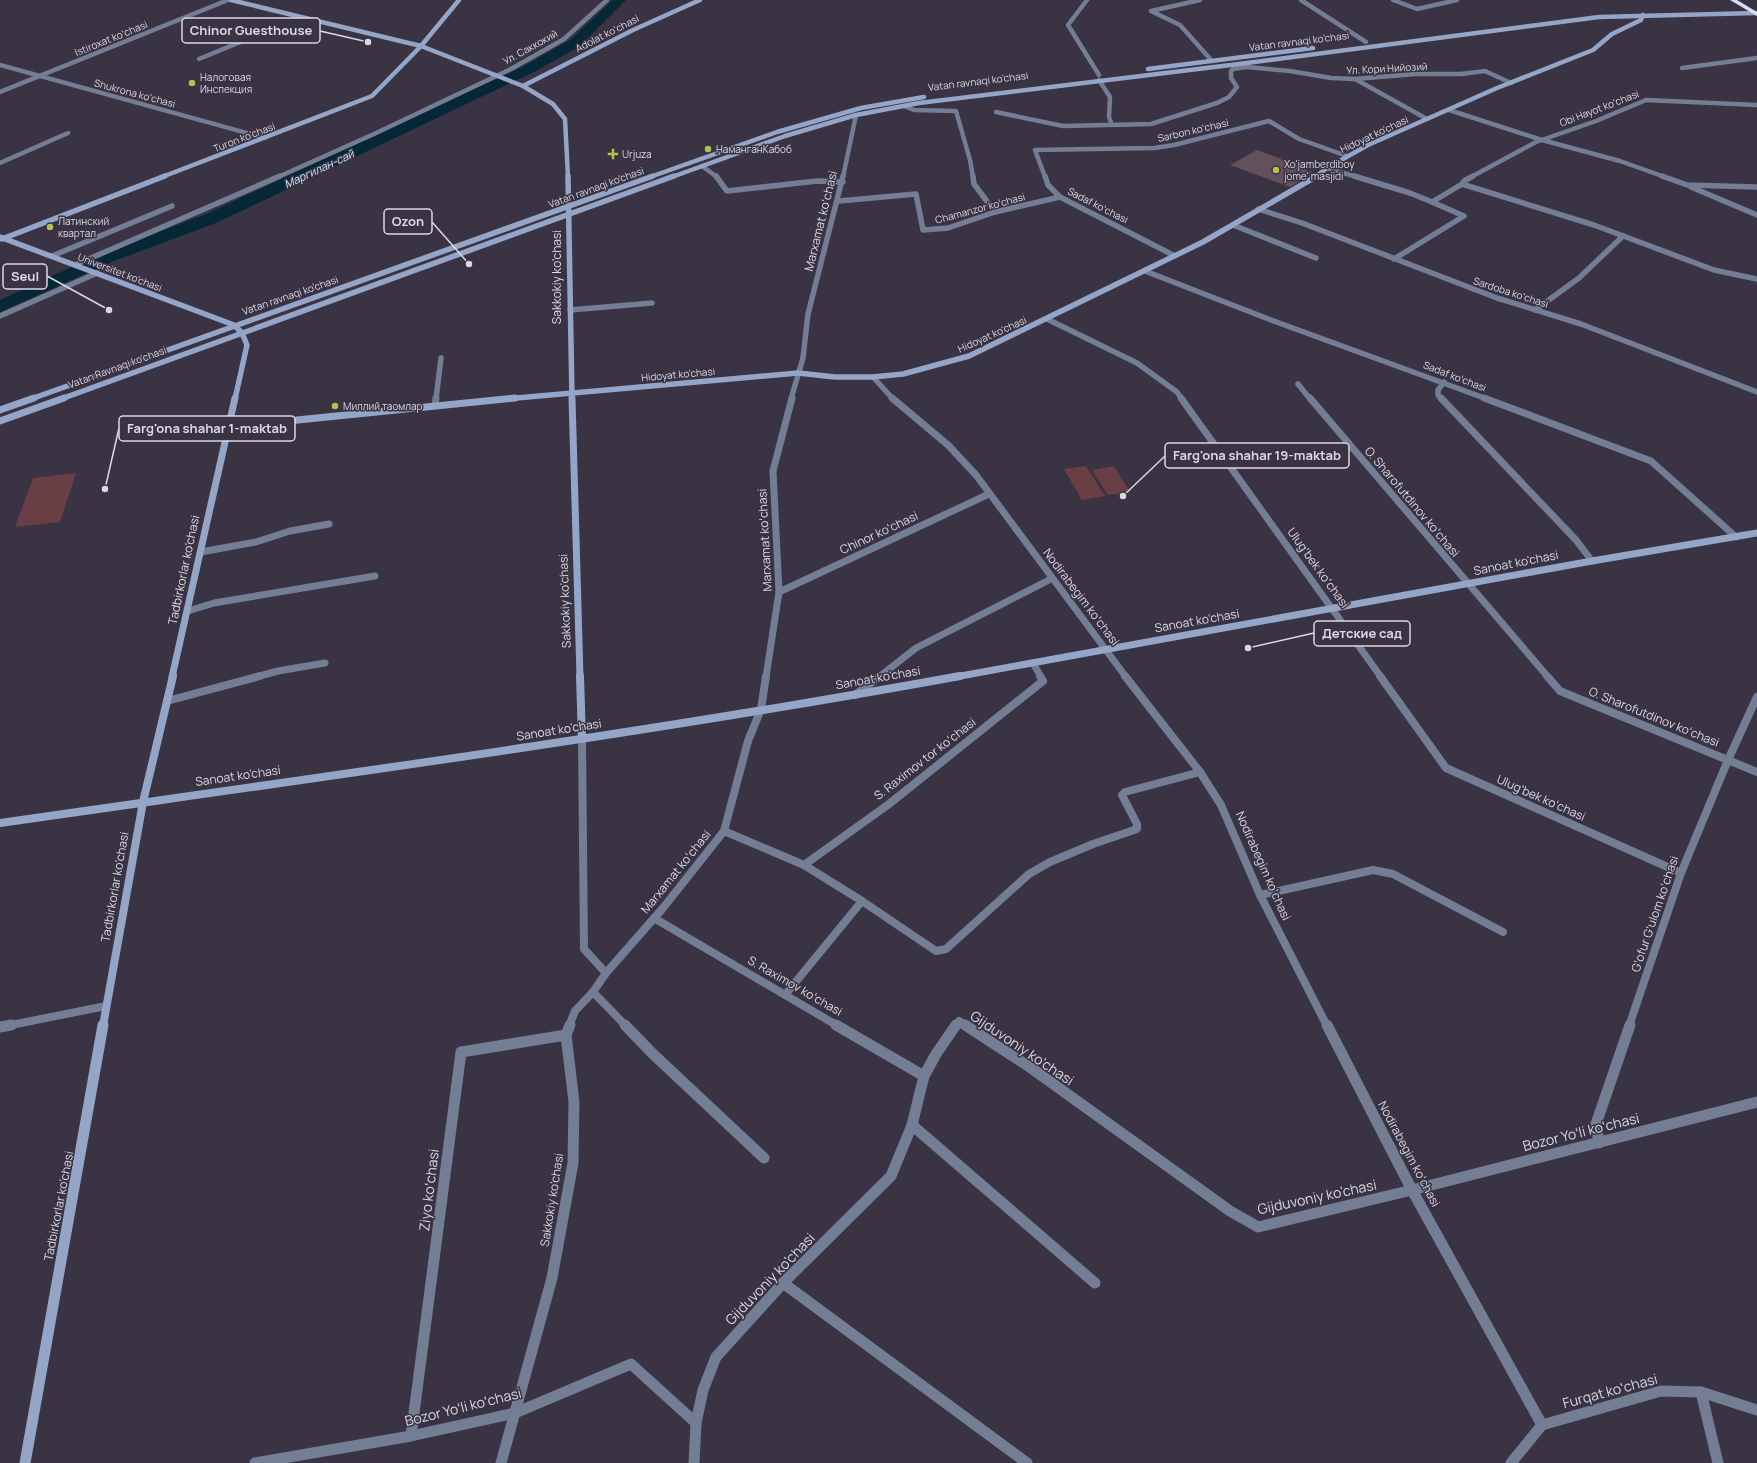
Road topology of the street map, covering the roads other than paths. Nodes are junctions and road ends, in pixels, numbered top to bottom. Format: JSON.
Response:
{"nodes":[{"id":1,"x":228,"y":0,"type":"edge"},
{"id":2,"x":231,"y":0,"type":"edge"},
{"id":3,"x":459,"y":0,"type":"edge"},
{"id":4,"x":606,"y":0,"type":"edge"},
{"id":5,"x":700,"y":0,"type":"edge"},
{"id":6,"x":1087,"y":0,"type":"edge"},
{"id":7,"x":1200,"y":0,"type":"edge"},
{"id":8,"x":1304,"y":0,"type":"edge"},
{"id":9,"x":1393,"y":0,"type":"edge"},
{"id":10,"x":1457,"y":0,"type":"edge"},
{"id":11,"x":1732,"y":0,"type":"edge"},
{"id":12,"x":1749,"y":4,"type":"edge"},
{"id":13,"x":1757,"y":12,"type":"edge"},
{"id":14,"x":1643,"y":15,"type":"junction"},
{"id":15,"x":301,"y":17,"type":"junction"},
{"id":16,"x":1366,"y":42,"type":"junction"},
{"id":17,"x":422,"y":46,"type":"junction"},
{"id":18,"x":1335,"y":46,"type":"dead end"},
{"id":19,"x":1320,"y":48,"type":"dead end"},
{"id":20,"x":1757,"y":58,"type":"edge"},
{"id":21,"x":199,"y":59,"type":"dead end"},
{"id":22,"x":1212,"y":61,"type":"junction"},
{"id":23,"x":1239,"y":64,"type":"junction"},
{"id":24,"x":0,"y":65,"type":"edge"},
{"id":25,"x":1246,"y":67,"type":"junction"},
{"id":26,"x":1682,"y":68,"type":"dead end"},
{"id":27,"x":1144,"y":69,"type":"dead end"},
{"id":28,"x":1121,"y":72,"type":"dead end"},
{"id":29,"x":1106,"y":74,"type":"dead end"},
{"id":30,"x":40,"y":76,"type":"junction"},
{"id":31,"x":497,"y":76,"type":"junction"},
{"id":32,"x":1092,"y":76,"type":"dead end"},
{"id":33,"x":1099,"y":77,"type":"junction"},
{"id":34,"x":1126,"y":77,"type":"junction"},
{"id":35,"x":1356,"y":80,"type":"junction"},
{"id":36,"x":1511,"y":83,"type":"junction"},
{"id":37,"x":523,"y":86,"type":"junction"},
{"id":38,"x":0,"y":92,"type":"edge"},
{"id":39,"x":958,"y":92,"type":"dead end"},
{"id":40,"x":1757,"y":105,"type":"edge"},
{"id":41,"x":904,"y":106,"type":"junction"},
{"id":42,"x":1449,"y":110,"type":"junction"},
{"id":43,"x":996,"y":112,"type":"dead end"},
{"id":44,"x":856,"y":115,"type":"junction"},
{"id":45,"x":1427,"y":119,"type":"junction"},
{"id":46,"x":1112,"y":125,"type":"junction"},
{"id":47,"x":68,"y":133,"type":"dead end"},
{"id":48,"x":265,"y":138,"type":"junction"},
{"id":49,"x":1542,"y":140,"type":"junction"},
{"id":50,"x":1035,"y":150,"type":"joint"},
{"id":51,"x":1347,"y":156,"type":"junction"},
{"id":52,"x":0,"y":163,"type":"edge"},
{"id":53,"x":702,"y":166,"type":"junction"},
{"id":54,"x":1327,"y":168,"type":"junction"},
{"id":55,"x":843,"y":182,"type":"junction"},
{"id":56,"x":1462,"y":184,"type":"junction"},
{"id":57,"x":1687,"y":185,"type":"junction"},
{"id":58,"x":1757,"y":187,"type":"edge"},
{"id":59,"x":1060,"y":197,"type":"junction"},
{"id":60,"x":839,"y":201,"type":"junction"},
{"id":61,"x":1432,"y":202,"type":"junction"},
{"id":62,"x":172,"y":206,"type":"dead end"},
{"id":63,"x":570,"y":206,"type":"junction"},
{"id":64,"x":1258,"y":209,"type":"junction"},
{"id":65,"x":996,"y":212,"type":"junction"},
{"id":66,"x":570,"y":214,"type":"junction"},
{"id":67,"x":1757,"y":215,"type":"edge"},
{"id":68,"x":1233,"y":225,"type":"junction"},
{"id":69,"x":1623,"y":236,"type":"junction"},
{"id":70,"x":1,"y":239,"type":"edge"},
{"id":71,"x":52,"y":256,"type":"junction"},
{"id":72,"x":1175,"y":256,"type":"junction"},
{"id":73,"x":1316,"y":258,"type":"dead end"},
{"id":74,"x":1394,"y":259,"type":"junction"},
{"id":75,"x":75,"y":265,"type":"junction"},
{"id":76,"x":1145,"y":271,"type":"junction"},
{"id":77,"x":97,"y":273,"type":"junction"},
{"id":78,"x":1757,"y":279,"type":"edge"},
{"id":79,"x":652,"y":303,"type":"dead end"},
{"id":80,"x":570,"y":310,"type":"junction"},
{"id":81,"x":1535,"y":310,"type":"junction"},
{"id":82,"x":0,"y":316,"type":"edge"},
{"id":83,"x":1047,"y":318,"type":"junction"},
{"id":84,"x":234,"y":325,"type":"junction"},
{"id":85,"x":242,"y":333,"type":"junction"},
{"id":86,"x":441,"y":358,"type":"dead end"},
{"id":87,"x":798,"y":373,"type":"junction"},
{"id":88,"x":873,"y":377,"type":"junction"},
{"id":89,"x":1444,"y":382,"type":"junction"},
{"id":90,"x":1298,"y":384,"type":"dead end"},
{"id":91,"x":572,"y":392,"type":"junction"},
{"id":92,"x":1757,"y":392,"type":"edge"},
{"id":93,"x":435,"y":406,"type":"junction"},
{"id":94,"x":0,"y":410,"type":"edge"},
{"id":95,"x":0,"y":421,"type":"edge"},
{"id":96,"x":228,"y":427,"type":"junction"},
{"id":97,"x":989,"y":494,"type":"junction"},
{"id":98,"x":329,"y":524,"type":"dead end"},
{"id":99,"x":1757,"y":533,"type":"edge"},
{"id":100,"x":1736,"y":537,"type":"junction"},
{"id":101,"x":201,"y":552,"type":"junction"},
{"id":102,"x":1592,"y":561,"type":"junction"},
{"id":103,"x":375,"y":576,"type":"dead end"},
{"id":104,"x":1051,"y":579,"type":"junction"},
{"id":105,"x":1468,"y":585,"type":"junction"},
{"id":106,"x":779,"y":592,"type":"junction"},
{"id":107,"x":1333,"y":609,"type":"junction"},
{"id":108,"x":188,"y":611,"type":"junction"},
{"id":109,"x":1104,"y":650,"type":"junction"},
{"id":110,"x":325,"y":663,"type":"dead end"},
{"id":111,"x":1033,"y":663,"type":"junction"},
{"id":112,"x":855,"y":695,"type":"junction"},
{"id":113,"x":1757,"y":697,"type":"edge"},
{"id":114,"x":167,"y":701,"type":"junction"},
{"id":115,"x":761,"y":709,"type":"junction"},
{"id":116,"x":582,"y":738,"type":"junction"},
{"id":117,"x":1728,"y":760,"type":"junction"},
{"id":118,"x":1200,"y":772,"type":"junction"},
{"id":119,"x":1757,"y":772,"type":"edge"},
{"id":120,"x":143,"y":802,"type":"junction"},
{"id":121,"x":0,"y":823,"type":"edge"},
{"id":122,"x":724,"y":830,"type":"junction"},
{"id":123,"x":804,"y":865,"type":"junction"},
{"id":124,"x":1681,"y":873,"type":"junction"},
{"id":125,"x":1260,"y":896,"type":"junction"},
{"id":126,"x":862,"y":901,"type":"junction"},
{"id":127,"x":654,"y":918,"type":"junction"},
{"id":128,"x":1503,"y":932,"type":"dead end"},
{"id":129,"x":606,"y":973,"type":"junction"},
{"id":130,"x":593,"y":992,"type":"junction"},
{"id":131,"x":785,"y":995,"type":"junction"},
{"id":132,"x":106,"y":1006,"type":"junction"},
{"id":133,"x":0,"y":1027,"type":"edge"},
{"id":134,"x":566,"y":1034,"type":"junction"},
{"id":135,"x":924,"y":1076,"type":"junction"},
{"id":136,"x":1757,"y":1102,"type":"edge"},
{"id":137,"x":912,"y":1125,"type":"junction"},
{"id":138,"x":1599,"y":1143,"type":"junction"},
{"id":139,"x":764,"y":1158,"type":"dead end"},
{"id":140,"x":1412,"y":1190,"type":"junction"},
{"id":141,"x":783,"y":1283,"type":"junction"},
{"id":142,"x":1095,"y":1283,"type":"dead end"},
{"id":143,"x":1701,"y":1392,"type":"junction"},
{"id":144,"x":1757,"y":1410,"type":"edge"},
{"id":145,"x":515,"y":1413,"type":"junction"},
{"id":146,"x":696,"y":1423,"type":"junction"},
{"id":147,"x":1542,"y":1425,"type":"junction"},
{"id":148,"x":411,"y":1436,"type":"junction"},
{"id":149,"x":25,"y":1463,"type":"edge"},
{"id":150,"x":255,"y":1463,"type":"edge"},
{"id":151,"x":501,"y":1463,"type":"edge"},
{"id":152,"x":694,"y":1463,"type":"edge"},
{"id":153,"x":1027,"y":1463,"type":"edge"},
{"id":154,"x":1511,"y":1463,"type":"edge"},
{"id":155,"x":1718,"y":1463,"type":"edge"}],
"edges":[{"from":1,"to":30,"type":"street","name":"Istiroxat koʻchasi"},
{"from":2,"to":15,"type":"main road","name":"Sakkokiy ko'chasi"},
{"from":3,"to":17,"type":"main road","name":"Turon ko'chasi"},
{"from":4,"to":31,"type":"street","name":"Ул. Саккокий"},
{"from":5,"to":37,"type":"main road","name":"Adolat koʻchasi"},
{"from":6,"to":33,"type":"street"},
{"from":7,"to":22,"type":"street"},
{"from":8,"to":16,"type":"street"},
{"from":9,"to":10,"type":"street"},
{"from":11,"to":12,"type":"highway"},
{"from":12,"to":13,"type":"highway"},
{"from":12,"to":16,"type":"main road","name":"Vatan ravnaqi ko'chasi"},
{"from":13,"to":14,"type":"main road","name":"Vatan ravnaqi ko'chasi"},
{"from":14,"to":23,"type":"main road","name":"Vatan ravnaqi ko'chasi"},
{"from":14,"to":36,"type":"main road","name":"Hidoyat ko'chasi"},
{"from":15,"to":17,"type":"main road","name":"Sakkokiy ko'chasi"},
{"from":15,"to":21,"type":"street"},
{"from":16,"to":18,"type":"main road","name":"Vatan ravnaqi ko'chasi"},
{"from":17,"to":31,"type":"main road","name":"Sakkokiy ko'chasi"},
{"from":17,"to":48,"type":"main road","name":"Turon ko'chasi"},
{"from":19,"to":22,"type":"main road","name":"Vatan ravnaqi ko'chasi"},
{"from":20,"to":26,"type":"street"},
{"from":22,"to":27,"type":"main road","name":"Vatan ravnaqi ko'chasi"},
{"from":23,"to":25,"type":"street","name":"Ул. Кори Нийозий"},
{"from":23,"to":34,"type":"main road","name":"Vatan ravnaqi ko'chasi"},
{"from":24,"to":30,"type":"street","name":"Shukrona koʻchasi"},
{"from":25,"to":35,"type":"street","name":"Ул. Кори Нийозий"},
{"from":25,"to":46,"type":"street"},
{"from":28,"to":34,"type":"main road"},
{"from":29,"to":33,"type":"main road","name":"Vatan ravnaqi ko'chasi"},
{"from":30,"to":38,"type":"street","name":"Istiroxat koʻchasi"},
{"from":30,"to":48,"type":"street","name":"Shukrona koʻchasi"},
{"from":31,"to":37,"type":"main road","name":"Sakkokiy ko'chasi"},
{"from":31,"to":75,"type":"street","name":"Ул. Саккокий"},
{"from":32,"to":33,"type":"main road","name":"Vatan ravnaqi ko'chasi"},
{"from":33,"to":34,"type":"main road","name":"Vatan ravnaqi ko'chasi"},
{"from":33,"to":41,"type":"main road","name":"Vatan ravnaqi ko'chasi"},
{"from":33,"to":46,"type":"street"},
{"from":35,"to":36,"type":"street","name":"Ул. Кори Нийозий"},
{"from":35,"to":45,"type":"street"},
{"from":36,"to":42,"type":"main road","name":"Hidoyat ko'chasi"},
{"from":37,"to":63,"type":"main road","name":"Sakkokiy ko'chasi"},
{"from":39,"to":63,"type":"main road","name":"Vatan ravnaqi ko'chasi"},
{"from":40,"to":49,"type":"street","name":"Obi Hayot koʻchasi"},
{"from":41,"to":44,"type":"main road","name":"Vatan ravnaqi ko'chasi"},
{"from":41,"to":65,"type":"street"},
{"from":42,"to":45,"type":"main road","name":"Hidoyat ko'chasi"},
{"from":42,"to":49,"type":"street"},
{"from":43,"to":46,"type":"street"},
{"from":44,"to":53,"type":"main road","name":"Vatan ravnaqi ko'chasi"},
{"from":44,"to":55,"type":"street","name":"Marxamat koʻchasi"},
{"from":45,"to":51,"type":"main road","name":"Hidoyat ko'chasi"},
{"from":47,"to":52,"type":"street"},
{"from":48,"to":70,"type":"main road","name":"Turon ko'chasi"},
{"from":49,"to":56,"type":"street","name":"Obi Hayot koʻchasi"},
{"from":49,"to":57,"type":"street"},
{"from":50,"to":51,"type":"street","name":"Sarbon koʻchasi"},
{"from":50,"to":59,"type":"street","name":"Sadaf koʻchasi"},
{"from":51,"to":54,"type":"main road","name":"Hidoyat ko'chasi"},
{"from":53,"to":55,"type":"street"},
{"from":53,"to":66,"type":"main road","name":"Vatan ravnaqi ko'chasi"},
{"from":54,"to":61,"type":"street"},
{"from":54,"to":64,"type":"main road","name":"Hidoyat ko'chasi"},
{"from":55,"to":60,"type":"street","name":"Marxamat koʻchasi"},
{"from":56,"to":61,"type":"street","name":"Obi Hayot koʻchasi"},
{"from":56,"to":69,"type":"street"},
{"from":57,"to":58,"type":"street"},
{"from":57,"to":67,"type":"street"},
{"from":59,"to":65,"type":"street","name":"Chamanzor koʻchasi"},
{"from":59,"to":72,"type":"street","name":"Sadaf koʻchasi"},
{"from":60,"to":65,"type":"street","name":"Chamanzor koʻchasi"},
{"from":60,"to":87,"type":"street","name":"Marxamat koʻchasi"},
{"from":61,"to":74,"type":"street"},
{"from":62,"to":71,"type":"street"},
{"from":63,"to":66,"type":"main road","name":"Sakkokiy ko'chasi"},
{"from":63,"to":84,"type":"main road","name":"Vatan ravnaqi ko'chasi"},
{"from":64,"to":68,"type":"main road","name":"Hidoyat ko'chasi"},
{"from":64,"to":74,"type":"street","name":"Sardoba koʻchasi"},
{"from":66,"to":80,"type":"main road","name":"Sakkokiy ko'chasi"},
{"from":66,"to":85,"type":"main road","name":"Vatan ravnaqi ko'chasi"},
{"from":68,"to":72,"type":"main road","name":"Hidoyat ko'chasi"},
{"from":68,"to":73,"type":"street"},
{"from":69,"to":78,"type":"street"},
{"from":69,"to":81,"type":"street"},
{"from":70,"to":71,"type":"main road","name":"Universitet ko'chasi"},
{"from":71,"to":75,"type":"main road","name":"Universitet ko'chasi"},
{"from":72,"to":76,"type":"main road","name":"Hidoyat ko'chasi"},
{"from":74,"to":81,"type":"street","name":"Sardoba koʻchasi"},
{"from":75,"to":77,"type":"main road","name":"Universitet ko'chasi"},
{"from":76,"to":83,"type":"main road","name":"Hidoyat ko'chasi"},
{"from":76,"to":89,"type":"street","name":"Sadaf koʻchasi"},
{"from":77,"to":82,"type":"street"},
{"from":77,"to":84,"type":"main road","name":"Universitet ko'chasi"},
{"from":79,"to":80,"type":"street"},
{"from":80,"to":91,"type":"main road","name":"Sakkokiy ko'chasi"},
{"from":81,"to":92,"type":"street","name":"Sardoba koʻchasi"},
{"from":83,"to":88,"type":"main road","name":"Hidoyat ko'chasi"},
{"from":83,"to":107,"type":"street","name":"Ulugʻbek koʻchasi"},
{"from":84,"to":85,"type":"main road"},
{"from":84,"to":94,"type":"main road","name":"Vatan Ravnaqi ko'chasi"},
{"from":85,"to":95,"type":"main road","name":"Vatan Ravnaqi ko'chasi"},
{"from":85,"to":96,"type":"main road","name":"Tadbirkorlar ko'chasi"},
{"from":86,"to":93,"type":"street"},
{"from":87,"to":88,"type":"main road","name":"Hidoyat ko'chasi"},
{"from":87,"to":91,"type":"main road","name":"Hidoyat ko'chasi"},
{"from":87,"to":106,"type":"street","name":"Marxamat koʻchasi"},
{"from":88,"to":97,"type":"street","name":"Nodirabegim koʻchasi"},
{"from":89,"to":100,"type":"street","name":"Sadaf koʻchasi"},
{"from":89,"to":102,"type":"street"},
{"from":90,"to":105,"type":"street","name":"O. Sharofutdinov koʻchasi"},
{"from":91,"to":93,"type":"main road","name":"Hidoyat ko'chasi"},
{"from":91,"to":116,"type":"main road","name":"Sakkokiy ko'chasi"},
{"from":93,"to":96,"type":"main road","name":"Hidoyat ko'chasi"},
{"from":96,"to":101,"type":"main road","name":"Tadbirkorlar ko'chasi"},
{"from":97,"to":104,"type":"street","name":"Nodirabegim koʻchasi"},
{"from":97,"to":106,"type":"street","name":"Chinor koʻchasi"},
{"from":98,"to":101,"type":"street"},
{"from":99,"to":100,"type":"main road","name":"Sanoat ko'chasi"},
{"from":100,"to":102,"type":"main road","name":"Sanoat ko'chasi"},
{"from":101,"to":108,"type":"main road","name":"Tadbirkorlar ko'chasi"},
{"from":102,"to":105,"type":"main road","name":"Sanoat ko'chasi"},
{"from":103,"to":108,"type":"street"},
{"from":104,"to":109,"type":"street","name":"Nodirabegim koʻchasi"},
{"from":104,"to":112,"type":"street"},
{"from":105,"to":107,"type":"main road","name":"Sanoat ko'chasi"},
{"from":105,"to":117,"type":"street","name":"O. Sharofutdinov koʻchasi"},
{"from":106,"to":115,"type":"street","name":"Marxamat koʻchasi"},
{"from":107,"to":109,"type":"main road","name":"Sanoat ko'chasi"},
{"from":107,"to":124,"type":"street","name":"Ulugʻbek koʻchasi"},
{"from":108,"to":114,"type":"main road","name":"Tadbirkorlar ko'chasi"},
{"from":109,"to":111,"type":"main road","name":"Sanoat ko'chasi"},
{"from":109,"to":118,"type":"street","name":"Nodirabegim koʻchasi"},
{"from":110,"to":114,"type":"street"},
{"from":111,"to":112,"type":"main road","name":"Sanoat ko'chasi"},
{"from":111,"to":123,"type":"street","name":"S. Raximov tor koʻchasi"},
{"from":112,"to":115,"type":"main road","name":"Sanoat ko'chasi"},
{"from":113,"to":117,"type":"street","name":"Gʻofur Gʻulom koʻchasi"},
{"from":114,"to":120,"type":"main road","name":"Tadbirkorlar ko'chasi"},
{"from":115,"to":116,"type":"main road","name":"Sanoat ko'chasi"},
{"from":115,"to":122,"type":"street","name":"Marxamat koʻchasi"},
{"from":116,"to":120,"type":"main road","name":"Sanoat ko'chasi"},
{"from":116,"to":129,"type":"street","name":"Sakkokiy ko'chasi"},
{"from":117,"to":119,"type":"street","name":"O. Sharofutdinov koʻchasi"},
{"from":117,"to":124,"type":"street","name":"Gʻofur Gʻulom koʻchasi"},
{"from":118,"to":125,"type":"street","name":"Nodirabegim koʻchasi"},
{"from":118,"to":126,"type":"street"},
{"from":120,"to":121,"type":"main road","name":"Sanoat ko'chasi"},
{"from":120,"to":132,"type":"main road","name":"Tadbirkorlar ko'chasi"},
{"from":122,"to":123,"type":"street"},
{"from":122,"to":127,"type":"street","name":"Marxamat koʻchasi"},
{"from":123,"to":126,"type":"street"},
{"from":124,"to":138,"type":"street","name":"Gʻofur Gʻulom koʻchasi"},
{"from":125,"to":128,"type":"street"},
{"from":125,"to":140,"type":"street","name":"Nodirabegim koʻchasi"},
{"from":126,"to":131,"type":"street"},
{"from":127,"to":129,"type":"street","name":"Marxamat koʻchasi"},
{"from":127,"to":131,"type":"street","name":"S. Raximov koʻchasi"},
{"from":129,"to":130,"type":"street","name":"Sakkokiy ko'chasi"},
{"from":130,"to":134,"type":"street","name":"Sakkokiy ko'chasi"},
{"from":130,"to":139,"type":"street"},
{"from":131,"to":135,"type":"street","name":"S. Raximov koʻchasi"},
{"from":132,"to":133,"type":"street"},
{"from":132,"to":149,"type":"main road","name":"Tadbirkorlar ko'chasi"},
{"from":134,"to":145,"type":"street","name":"Sakkokiy ko'chasi"},
{"from":134,"to":148,"type":"street","name":"Ziyo koʻchasi"},
{"from":135,"to":137,"type":"street","name":"Gijduvoniy ko'chasi"},
{"from":135,"to":140,"type":"street","name":"Gijduvoniy ko'chasi"},
{"from":136,"to":138,"type":"street","name":"Bozor Yoʻli koʻchasi"},
{"from":137,"to":141,"type":"street","name":"Gijduvoniy ko'chasi"},
{"from":137,"to":142,"type":"street"},
{"from":138,"to":140,"type":"street","name":"Bozor Yoʻli koʻchasi"},
{"from":140,"to":147,"type":"street","name":"Nodirabegim koʻchasi"},
{"from":141,"to":146,"type":"street","name":"Gijduvoniy ko'chasi"},
{"from":141,"to":153,"type":"street"},
{"from":143,"to":144,"type":"street","name":"Furqat koʻchasi"},
{"from":143,"to":147,"type":"street","name":"Furqat koʻchasi"},
{"from":143,"to":155,"type":"street"},
{"from":145,"to":146,"type":"street","name":"Bozor Yoʻli koʻchasi"},
{"from":145,"to":148,"type":"street","name":"Bozor Yoʻli koʻchasi"},
{"from":145,"to":151,"type":"street","name":"Sakkokiy ko'chasi"},
{"from":146,"to":152,"type":"street","name":"Gijduvoniy ko'chasi"},
{"from":147,"to":154,"type":"street"},
{"from":148,"to":150,"type":"street","name":"Bozor Yoʻli koʻchasi"}]}
